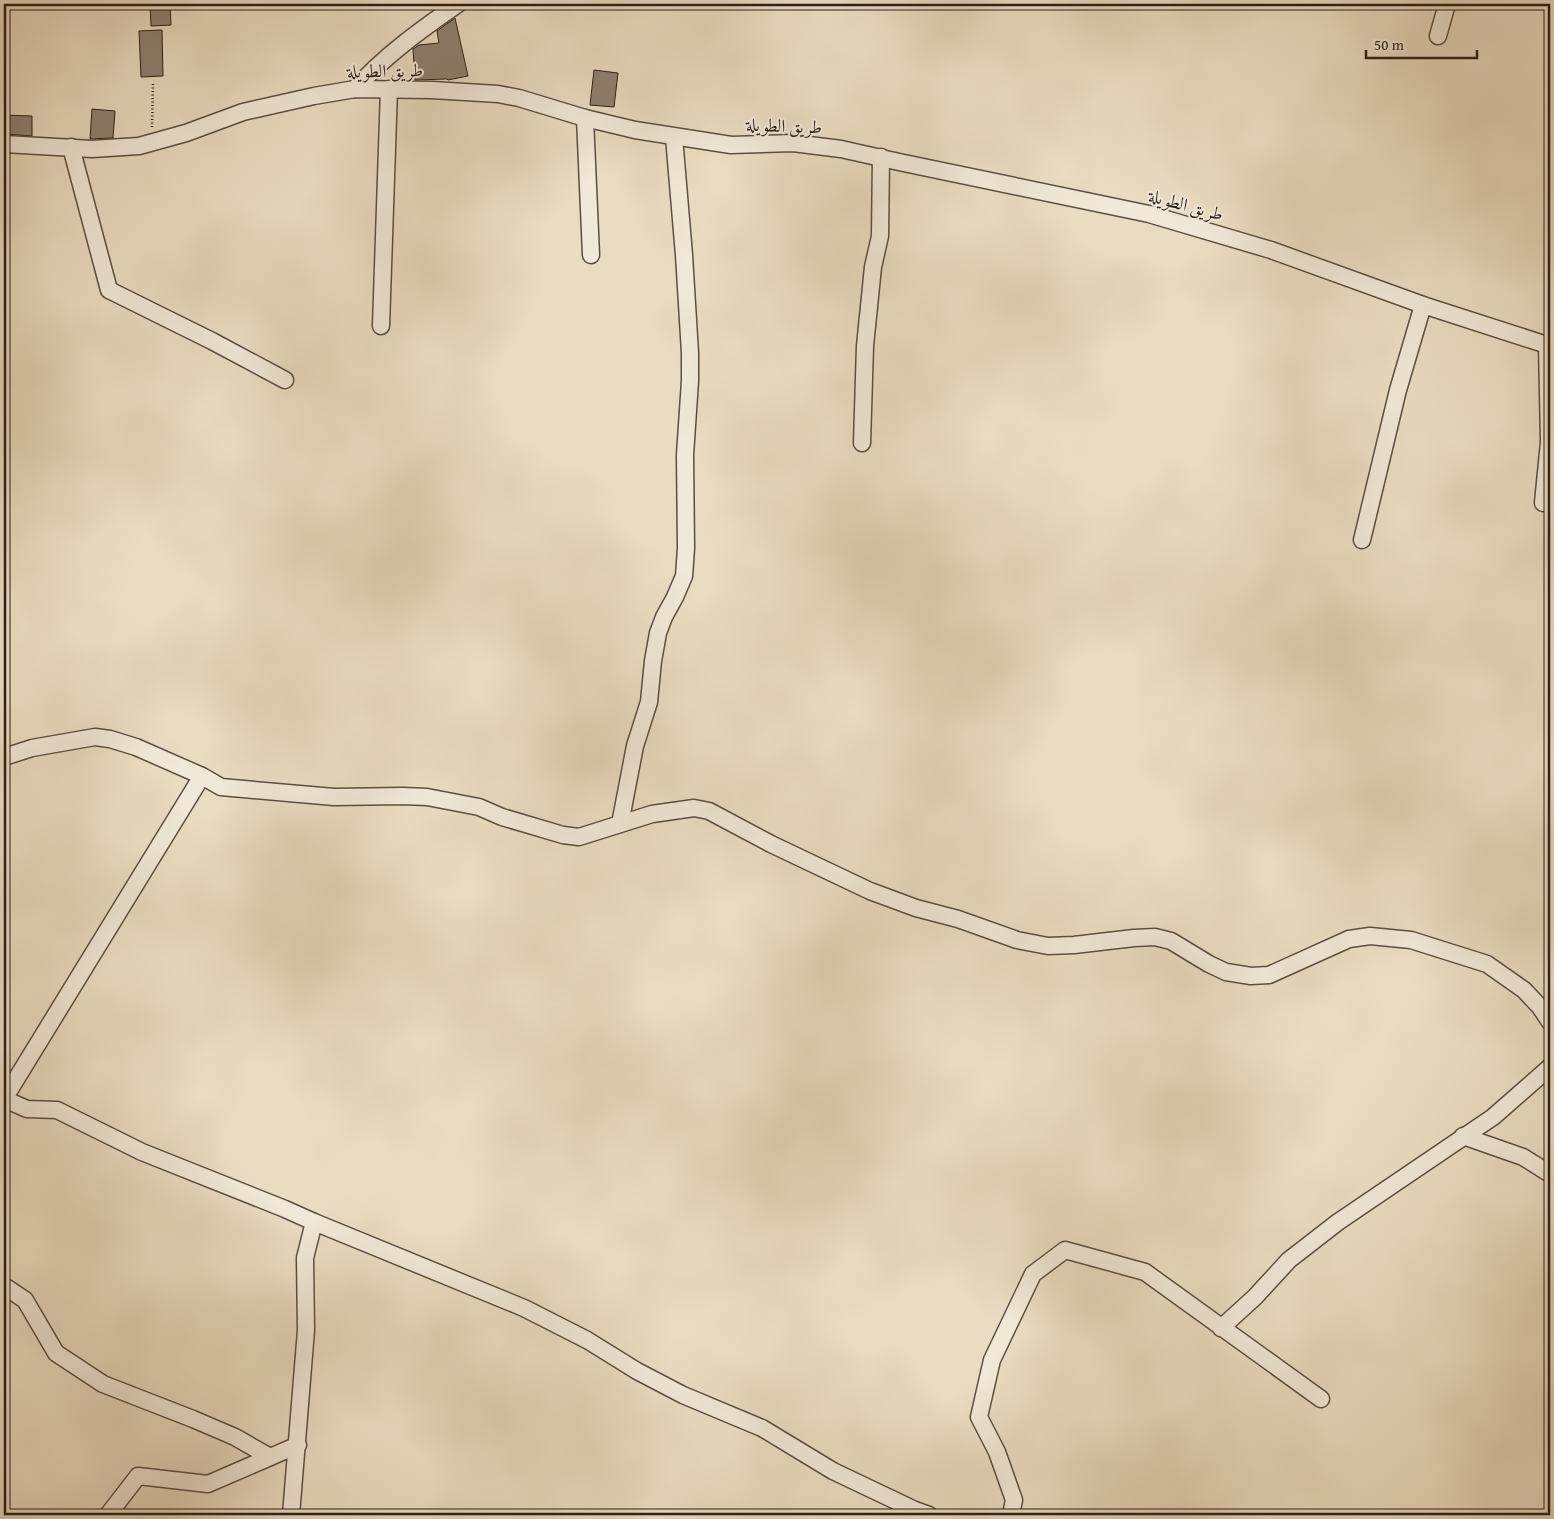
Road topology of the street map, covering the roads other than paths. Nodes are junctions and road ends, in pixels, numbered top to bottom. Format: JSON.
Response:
{"nodes":[{"id":1,"x":458,"y":4,"type":"edge"},
{"id":2,"x":1447,"y":4,"type":"edge"},
{"id":3,"x":1438,"y":36,"type":"dead end"},
{"id":4,"x":356,"y":89,"type":"junction"},
{"id":5,"x":389,"y":89,"type":"junction"},
{"id":6,"x":585,"y":118,"type":"junction"},
{"id":7,"x":674,"y":137,"type":"junction"},
{"id":8,"x":4,"y":144,"type":"edge"},
{"id":9,"x":71,"y":147,"type":"junction"},
{"id":10,"x":881,"y":157,"type":"junction"},
{"id":11,"x":592,"y":255,"type":"dead end"},
{"id":12,"x":1423,"y":305,"type":"junction"},
{"id":13,"x":381,"y":326,"type":"dead end"},
{"id":14,"x":1549,"y":345,"type":"edge"},
{"id":15,"x":286,"y":380,"type":"dead end"},
{"id":16,"x":862,"y":443,"type":"dead end"},
{"id":17,"x":1543,"y":503,"type":"dead end"},
{"id":18,"x":1362,"y":540,"type":"dead end"},
{"id":19,"x":4,"y":756,"type":"edge"},
{"id":20,"x":202,"y":776,"type":"junction"},
{"id":21,"x":620,"y":824,"type":"junction"},
{"id":22,"x":1550,"y":1022,"type":"edge"},
{"id":23,"x":1550,"y":1067,"type":"edge"},
{"id":24,"x":4,"y":1099,"type":"edge"},
{"id":25,"x":1463,"y":1136,"type":"junction"},
{"id":26,"x":1550,"y":1174,"type":"edge"},
{"id":27,"x":314,"y":1222,"type":"junction"},
{"id":28,"x":4,"y":1286,"type":"edge"},
{"id":29,"x":1221,"y":1328,"type":"junction"},
{"id":30,"x":1321,"y":1399,"type":"dead end"},
{"id":31,"x":298,"y":1445,"type":"junction"},
{"id":32,"x":270,"y":1457,"type":"junction"},
{"id":33,"x":108,"y":1515,"type":"edge"},
{"id":34,"x":291,"y":1515,"type":"edge"},
{"id":35,"x":929,"y":1515,"type":"edge"},
{"id":36,"x":1011,"y":1515,"type":"edge"}],
"edges":[{"from":1,"to":4,"type":"street"},
{"from":2,"to":3,"type":"street"},
{"from":4,"to":5,"type":"street","name":"طريق الطويلة"},
{"from":4,"to":9,"type":"street","name":"طريق الطويلة"},
{"from":5,"to":6,"type":"street","name":"طريق الطويلة"},
{"from":5,"to":13,"type":"street"},
{"from":6,"to":7,"type":"street","name":"طريق الطويلة"},
{"from":6,"to":11,"type":"street"},
{"from":7,"to":10,"type":"street","name":"طريق الطويلة"},
{"from":7,"to":21,"type":"street"},
{"from":8,"to":9,"type":"street","name":"طريق الطويلة"},
{"from":9,"to":15,"type":"street"},
{"from":10,"to":12,"type":"street","name":"طريق الطويلة"},
{"from":10,"to":16,"type":"street"},
{"from":12,"to":14,"type":"street","name":"طريق الطويلة"},
{"from":12,"to":18,"type":"street"},
{"from":14,"to":17,"type":"street"},
{"from":19,"to":20,"type":"street"},
{"from":20,"to":21,"type":"street"},
{"from":20,"to":24,"type":"street"},
{"from":21,"to":22,"type":"street"},
{"from":23,"to":25,"type":"street"},
{"from":24,"to":27,"type":"street"},
{"from":25,"to":26,"type":"street"},
{"from":25,"to":29,"type":"street"},
{"from":27,"to":31,"type":"street"},
{"from":27,"to":35,"type":"street"},
{"from":28,"to":32,"type":"street"},
{"from":29,"to":30,"type":"street"},
{"from":29,"to":36,"type":"street"},
{"from":31,"to":32,"type":"street"},
{"from":31,"to":34,"type":"street"},
{"from":32,"to":33,"type":"street"}]}
